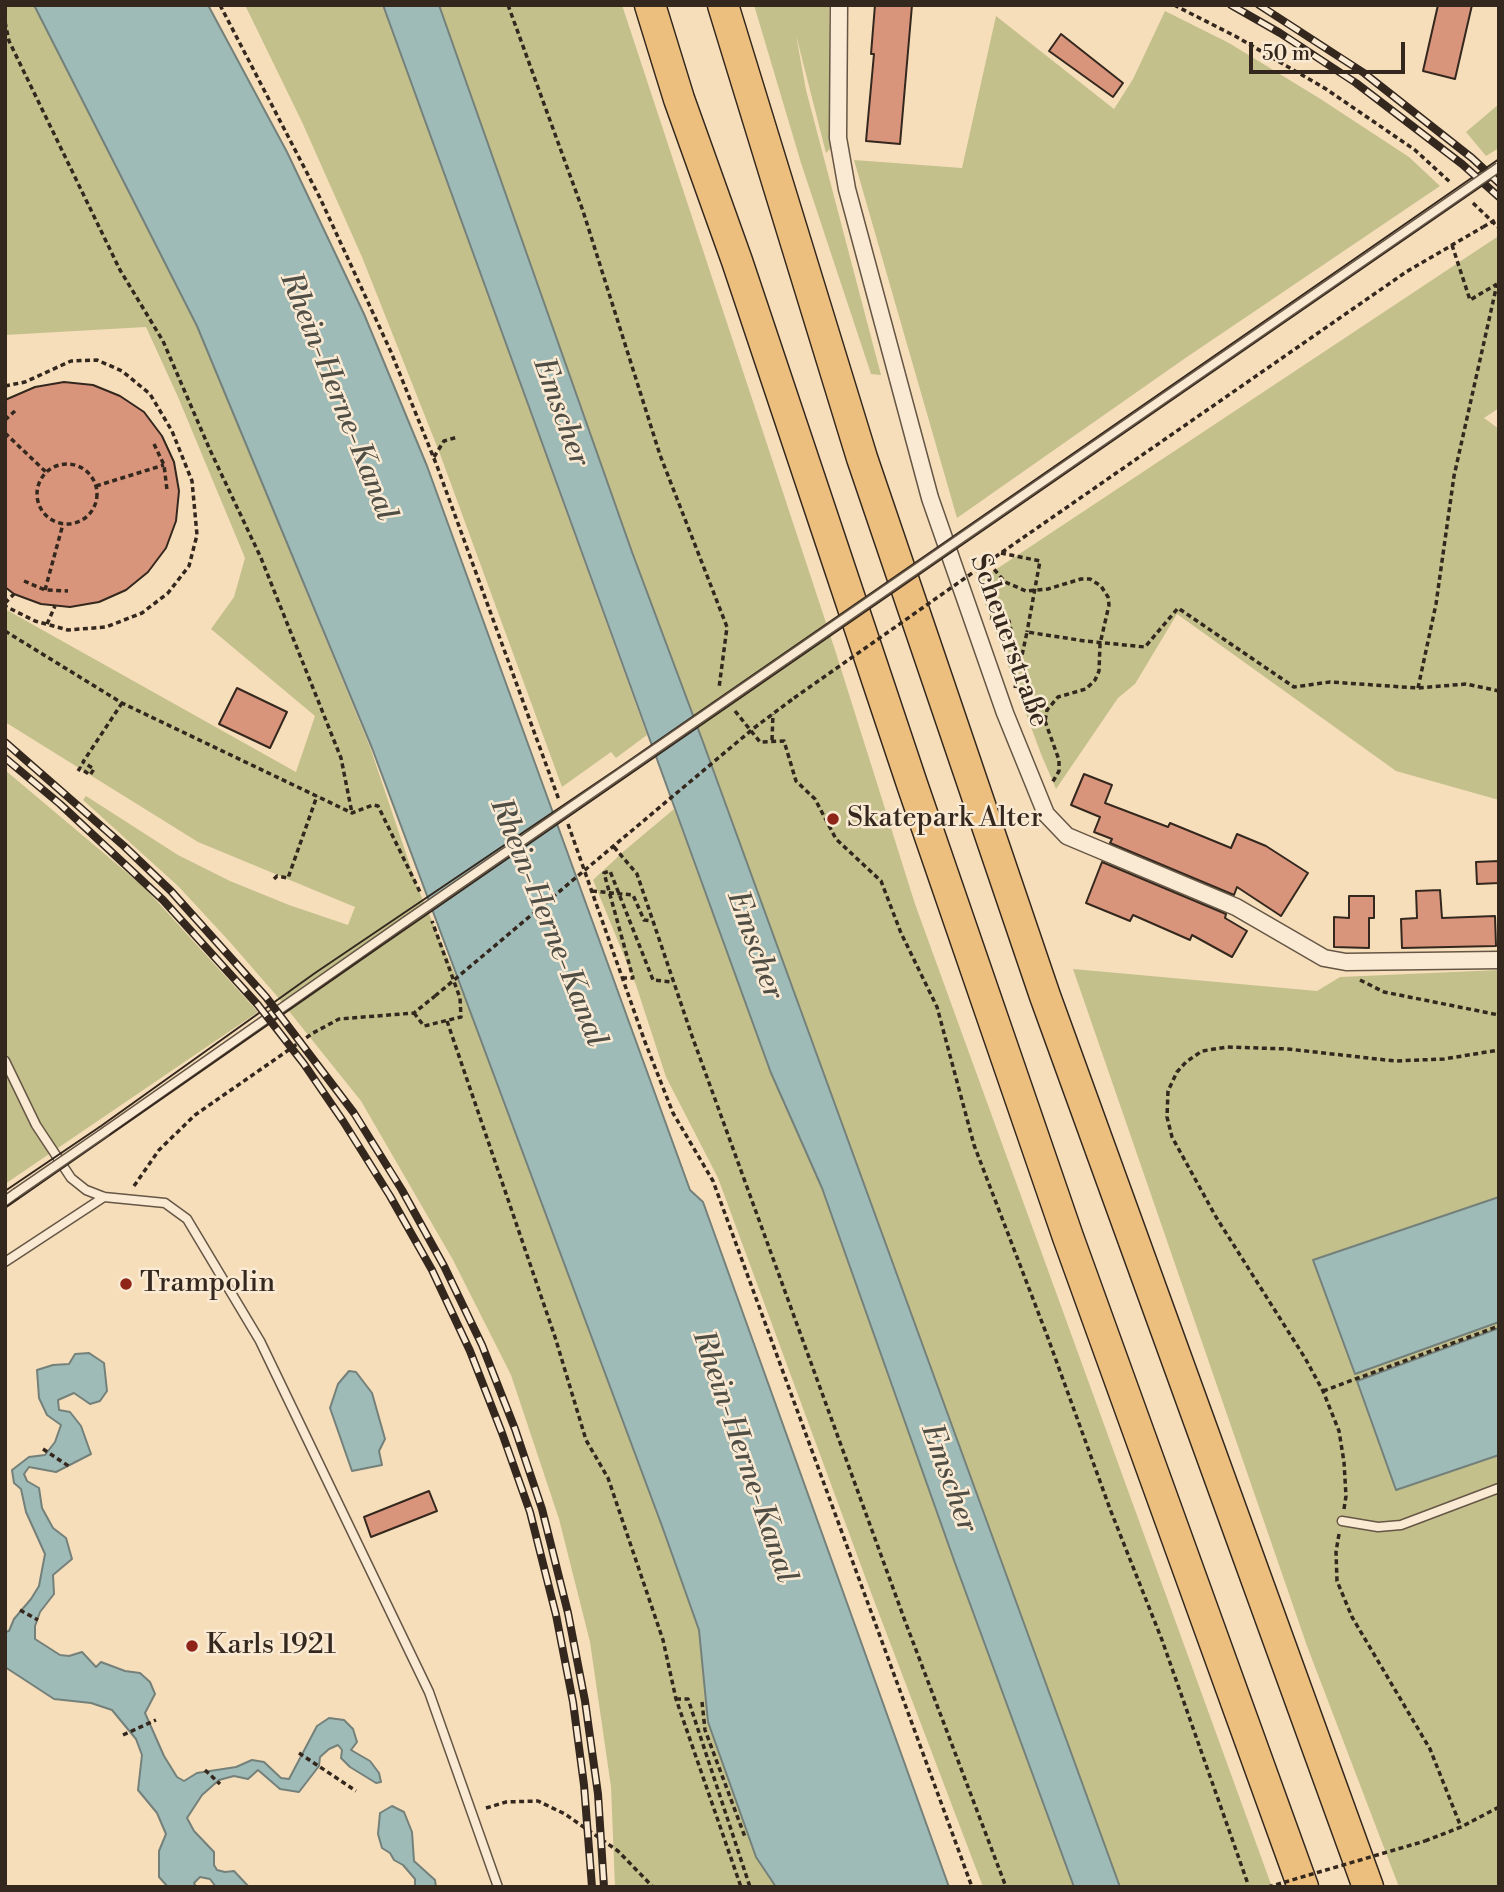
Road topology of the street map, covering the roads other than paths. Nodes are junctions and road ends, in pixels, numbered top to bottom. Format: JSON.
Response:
{"nodes":[{"id":1,"x":650,"y":5,"type":"edge"},
{"id":2,"x":723,"y":5,"type":"edge"},
{"id":3,"x":839,"y":5,"type":"edge"},
{"id":4,"x":1499,"y":167,"type":"edge"},
{"id":5,"x":1499,"y":960,"type":"edge"},
{"id":6,"x":5,"y":1061,"type":"edge"},
{"id":7,"x":104,"y":1197,"type":"junction"},
{"id":8,"x":5,"y":1201,"type":"edge"},
{"id":9,"x":5,"y":1262,"type":"edge"},
{"id":10,"x":1499,"y":1489,"type":"edge"},
{"id":11,"x":1342,"y":1521,"type":"road end"},
{"id":12,"x":498,"y":1887,"type":"edge"},
{"id":13,"x":1303,"y":1887,"type":"edge"},
{"id":14,"x":1368,"y":1887,"type":"edge"}],
"edges":[{"from":1,"to":13,"type":"highway"},
{"from":2,"to":14,"type":"highway"},
{"from":3,"to":5,"type":"street","name":"Scheuerstraße"},
{"from":4,"to":8,"type":"lane","bridge":true},
{"from":6,"to":7,"type":"lane"},
{"from":7,"to":9,"type":"lane"},
{"from":7,"to":12,"type":"lane"},
{"from":10,"to":11,"type":"lane"}]}
